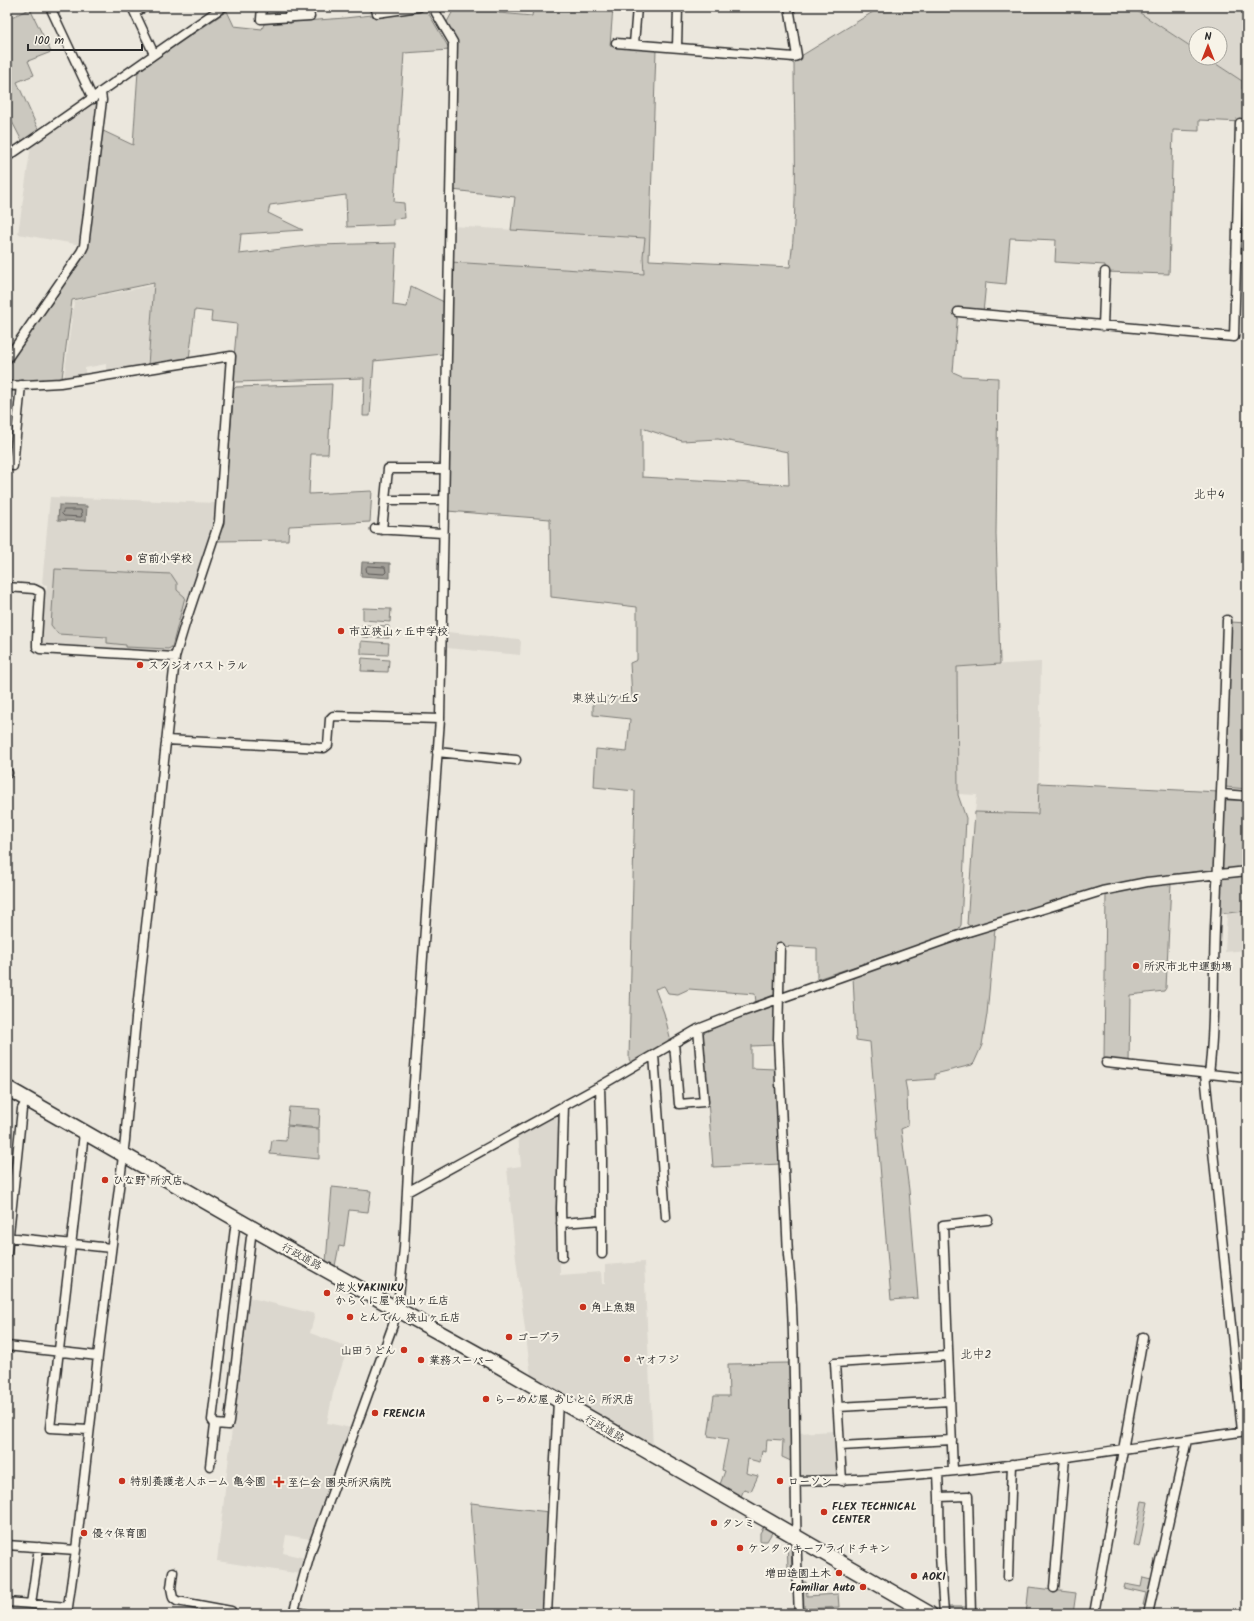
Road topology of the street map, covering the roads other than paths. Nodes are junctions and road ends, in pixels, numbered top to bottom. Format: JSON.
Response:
{"nodes":[{"id":1,"x":50,"y":7,"type":"edge"},
{"id":2,"x":144,"y":7,"type":"edge"},
{"id":3,"x":223,"y":7,"type":"edge"},
{"id":4,"x":262,"y":7,"type":"edge"},
{"id":5,"x":289,"y":7,"type":"edge"},
{"id":6,"x":375,"y":7,"type":"edge"},
{"id":7,"x":419,"y":7,"type":"edge"},
{"id":8,"x":434,"y":7,"type":"edge"},
{"id":9,"x":637,"y":7,"type":"edge"},
{"id":10,"x":678,"y":7,"type":"edge"},
{"id":11,"x":788,"y":7,"type":"edge"},
{"id":12,"x":134,"y":10,"type":"edge"},
{"id":13,"x":310,"y":16,"type":"dead end"},
{"id":14,"x":290,"y":18,"type":"junction"},
{"id":15,"x":616,"y":43,"type":"dead end"},
{"id":16,"x":634,"y":44,"type":"junction"},
{"id":17,"x":677,"y":48,"type":"junction"},
{"id":18,"x":154,"y":54,"type":"junction"},
{"id":19,"x":101,"y":93,"type":"junction"},
{"id":20,"x":93,"y":98,"type":"junction"},
{"id":21,"x":1240,"y":123,"type":"dead end"},
{"id":22,"x":8,"y":153,"type":"edge"},
{"id":23,"x":1236,"y":257,"type":"junction"},
{"id":24,"x":1247,"y":258,"type":"edge"},
{"id":25,"x":1105,"y":272,"type":"dead end"},
{"id":26,"x":958,"y":312,"type":"dead end"},
{"id":27,"x":1103,"y":326,"type":"junction"},
{"id":28,"x":7,"y":359,"type":"edge"},
{"id":29,"x":21,"y":385,"type":"junction"},
{"id":30,"x":7,"y":386,"type":"edge"},
{"id":31,"x":13,"y":466,"type":"dead end"},
{"id":32,"x":444,"y":469,"type":"junction"},
{"id":33,"x":385,"y":500,"type":"junction"},
{"id":34,"x":443,"y":500,"type":"junction"},
{"id":35,"x":442,"y":533,"type":"junction"},
{"id":36,"x":7,"y":586,"type":"edge"},
{"id":37,"x":1227,"y":620,"type":"dead end"},
{"id":38,"x":175,"y":657,"type":"junction"},
{"id":39,"x":440,"y":719,"type":"junction"},
{"id":40,"x":166,"y":740,"type":"junction"},
{"id":41,"x":437,"y":752,"type":"junction"},
{"id":42,"x":516,"y":760,"type":"dead end"},
{"id":43,"x":1222,"y":794,"type":"junction"},
{"id":44,"x":1247,"y":796,"type":"edge"},
{"id":45,"x":1247,"y":871,"type":"edge"},
{"id":46,"x":1218,"y":874,"type":"junction"},
{"id":47,"x":780,"y":947,"type":"dead end"},
{"id":48,"x":779,"y":998,"type":"junction"},
{"id":49,"x":698,"y":1029,"type":"junction"},
{"id":50,"x":674,"y":1043,"type":"junction"},
{"id":51,"x":654,"y":1055,"type":"junction"},
{"id":52,"x":1106,"y":1063,"type":"dead end"},
{"id":53,"x":1207,"y":1074,"type":"junction"},
{"id":54,"x":1247,"y":1078,"type":"edge"},
{"id":55,"x":600,"y":1086,"type":"junction"},
{"id":56,"x":7,"y":1088,"type":"edge"},
{"id":57,"x":27,"y":1100,"type":"junction"},
{"id":58,"x":564,"y":1105,"type":"junction"},
{"id":59,"x":84,"y":1133,"type":"junction"},
{"id":60,"x":122,"y":1154,"type":"junction"},
{"id":61,"x":407,"y":1192,"type":"junction"},
{"id":62,"x":666,"y":1217,"type":"dead end"},
{"id":63,"x":238,"y":1220,"type":"junction"},
{"id":64,"x":602,"y":1220,"type":"junction"},
{"id":65,"x":988,"y":1220,"type":"dead end"},
{"id":66,"x":562,"y":1223,"type":"junction"},
{"id":67,"x":254,"y":1229,"type":"junction"},
{"id":68,"x":8,"y":1238,"type":"edge"},
{"id":69,"x":71,"y":1244,"type":"junction"},
{"id":70,"x":111,"y":1248,"type":"junction"},
{"id":71,"x":7,"y":1253,"type":"edge"},
{"id":72,"x":602,"y":1254,"type":"dead end"},
{"id":73,"x":562,"y":1257,"type":"dead end"},
{"id":74,"x":397,"y":1309,"type":"junction"},
{"id":75,"x":1143,"y":1337,"type":"dead end"},
{"id":76,"x":7,"y":1346,"type":"edge"},
{"id":77,"x":58,"y":1351,"type":"junction"},
{"id":78,"x":98,"y":1356,"type":"junction"},
{"id":79,"x":948,"y":1356,"type":"junction"},
{"id":80,"x":558,"y":1401,"type":"junction"},
{"id":81,"x":950,"y":1401,"type":"junction"},
{"id":82,"x":838,"y":1407,"type":"junction"},
{"id":83,"x":215,"y":1424,"type":"junction"},
{"id":84,"x":89,"y":1430,"type":"junction"},
{"id":85,"x":1244,"y":1431,"type":"edge"},
{"id":86,"x":952,"y":1440,"type":"junction"},
{"id":87,"x":1187,"y":1440,"type":"junction"},
{"id":88,"x":840,"y":1446,"type":"junction"},
{"id":89,"x":1123,"y":1450,"type":"junction"},
{"id":90,"x":1065,"y":1457,"type":"junction"},
{"id":91,"x":1012,"y":1464,"type":"junction"},
{"id":92,"x":210,"y":1466,"type":"dead end"},
{"id":93,"x":953,"y":1471,"type":"junction"},
{"id":94,"x":938,"y":1473,"type":"junction"},
{"id":95,"x":842,"y":1481,"type":"junction"},
{"id":96,"x":797,"y":1482,"type":"junction"},
{"id":97,"x":938,"y":1496,"type":"junction"},
{"id":98,"x":796,"y":1537,"type":"junction"},
{"id":99,"x":7,"y":1545,"type":"edge"},
{"id":100,"x":39,"y":1547,"type":"junction"},
{"id":101,"x":76,"y":1550,"type":"junction"},
{"id":102,"x":173,"y":1572,"type":"dead end"},
{"id":103,"x":1008,"y":1577,"type":"dead end"},
{"id":104,"x":1054,"y":1588,"type":"dead end"},
{"id":105,"x":7,"y":1602,"type":"edge"},
{"id":106,"x":31,"y":1604,"type":"junction"},
{"id":107,"x":910,"y":1608,"type":"edge"},
{"id":108,"x":67,"y":1611,"type":"edge"},
{"id":109,"x":294,"y":1613,"type":"edge"},
{"id":110,"x":231,"y":1614,"type":"edge"},
{"id":111,"x":306,"y":1614,"type":"edge"},
{"id":112,"x":547,"y":1614,"type":"edge"},
{"id":113,"x":799,"y":1614,"type":"edge"},
{"id":114,"x":930,"y":1614,"type":"edge"},
{"id":115,"x":944,"y":1614,"type":"edge"},
{"id":116,"x":971,"y":1614,"type":"edge"},
{"id":117,"x":1094,"y":1614,"type":"edge"},
{"id":118,"x":1148,"y":1614,"type":"edge"}],
"edges":[{"from":1,"to":20,"type":"street"},
{"from":2,"to":12,"type":"street"},
{"from":3,"to":18,"type":"street"},
{"from":4,"to":14,"type":"street"},
{"from":5,"to":14,"type":"street"},
{"from":6,"to":7,"type":"street"},
{"from":8,"to":32,"type":"street"},
{"from":9,"to":16,"type":"street"},
{"from":10,"to":17,"type":"street"},
{"from":11,"to":17,"type":"street"},
{"from":12,"to":18,"type":"street"},
{"from":13,"to":14,"type":"street"},
{"from":15,"to":16,"type":"street"},
{"from":16,"to":17,"type":"street"},
{"from":18,"to":19,"type":"street"},
{"from":19,"to":20,"type":"street"},
{"from":19,"to":28,"type":"street"},
{"from":20,"to":22,"type":"street"},
{"from":21,"to":23,"type":"street"},
{"from":23,"to":24,"type":"street"},
{"from":23,"to":27,"type":"street"},
{"from":25,"to":27,"type":"street"},
{"from":26,"to":27,"type":"street"},
{"from":29,"to":30,"type":"street"},
{"from":29,"to":31,"type":"street"},
{"from":29,"to":38,"type":"street"},
{"from":32,"to":33,"type":"street"},
{"from":32,"to":34,"type":"street"},
{"from":33,"to":34,"type":"street"},
{"from":33,"to":35,"type":"street"},
{"from":34,"to":35,"type":"street"},
{"from":35,"to":39,"type":"street"},
{"from":36,"to":38,"type":"street"},
{"from":37,"to":43,"type":"street"},
{"from":38,"to":40,"type":"street"},
{"from":39,"to":40,"type":"street"},
{"from":39,"to":41,"type":"street"},
{"from":40,"to":60,"type":"street"},
{"from":41,"to":42,"type":"street"},
{"from":41,"to":61,"type":"street"},
{"from":43,"to":44,"type":"street"},
{"from":43,"to":46,"type":"street"},
{"from":45,"to":46,"type":"street"},
{"from":46,"to":48,"type":"street"},
{"from":46,"to":53,"type":"street"},
{"from":47,"to":48,"type":"street"},
{"from":48,"to":49,"type":"street"},
{"from":48,"to":96,"type":"street"},
{"from":49,"to":50,"type":"street"},
{"from":49,"to":50,"type":"street"},
{"from":50,"to":51,"type":"street"},
{"from":51,"to":55,"type":"street"},
{"from":51,"to":62,"type":"street"},
{"from":52,"to":53,"type":"street"},
{"from":53,"to":54,"type":"street"},
{"from":53,"to":85,"type":"street"},
{"from":55,"to":58,"type":"street"},
{"from":55,"to":64,"type":"street"},
{"from":56,"to":57,"type":"highway","name":"行政道路"},
{"from":57,"to":59,"type":"highway","name":"行政道路"},
{"from":57,"to":68,"type":"street"},
{"from":58,"to":61,"type":"street"},
{"from":58,"to":66,"type":"street"},
{"from":59,"to":60,"type":"highway","name":"行政道路"},
{"from":59,"to":69,"type":"street"},
{"from":60,"to":63,"type":"highway","name":"行政道路"},
{"from":60,"to":70,"type":"street"},
{"from":61,"to":74,"type":"street"},
{"from":63,"to":67,"type":"highway","name":"行政道路"},
{"from":63,"to":83,"type":"street"},
{"from":64,"to":66,"type":"street"},
{"from":64,"to":72,"type":"street"},
{"from":65,"to":79,"type":"street"},
{"from":66,"to":73,"type":"street"},
{"from":67,"to":74,"type":"highway","name":"行政道路"},
{"from":67,"to":83,"type":"street"},
{"from":68,"to":69,"type":"street"},
{"from":68,"to":71,"type":"street"},
{"from":69,"to":70,"type":"street"},
{"from":69,"to":77,"type":"street"},
{"from":70,"to":78,"type":"street"},
{"from":74,"to":80,"type":"highway","name":"行政道路"},
{"from":74,"to":109,"type":"street"},
{"from":75,"to":89,"type":"street"},
{"from":76,"to":77,"type":"street"},
{"from":77,"to":78,"type":"street"},
{"from":77,"to":84,"type":"street"},
{"from":78,"to":84,"type":"street"},
{"from":79,"to":81,"type":"street"},
{"from":79,"to":82,"type":"street"},
{"from":80,"to":98,"type":"highway","name":"行政道路"},
{"from":80,"to":112,"type":"street"},
{"from":81,"to":82,"type":"street"},
{"from":81,"to":86,"type":"street"},
{"from":82,"to":88,"type":"street"},
{"from":83,"to":92,"type":"street"},
{"from":84,"to":101,"type":"street"},
{"from":85,"to":87,"type":"street"},
{"from":86,"to":88,"type":"street"},
{"from":86,"to":93,"type":"street"},
{"from":87,"to":89,"type":"street"},
{"from":87,"to":118,"type":"street"},
{"from":88,"to":95,"type":"street"},
{"from":89,"to":90,"type":"street"},
{"from":89,"to":117,"type":"street"},
{"from":90,"to":91,"type":"street"},
{"from":90,"to":104,"type":"street"},
{"from":91,"to":93,"type":"street"},
{"from":91,"to":103,"type":"street"},
{"from":93,"to":94,"type":"street"},
{"from":94,"to":95,"type":"street"},
{"from":94,"to":97,"type":"street"},
{"from":95,"to":96,"type":"street"},
{"from":96,"to":98,"type":"street"},
{"from":97,"to":115,"type":"street"},
{"from":97,"to":116,"type":"street"},
{"from":98,"to":107,"type":"highway","name":"行政道路"},
{"from":98,"to":113,"type":"street"},
{"from":99,"to":100,"type":"street"},
{"from":100,"to":101,"type":"street"},
{"from":100,"to":106,"type":"street"},
{"from":101,"to":108,"type":"street"},
{"from":102,"to":110,"type":"street"},
{"from":105,"to":106,"type":"street"},
{"from":106,"to":108,"type":"street"},
{"from":107,"to":114,"type":"highway","name":"行政道路"},
{"from":109,"to":111,"type":"street"}]}
